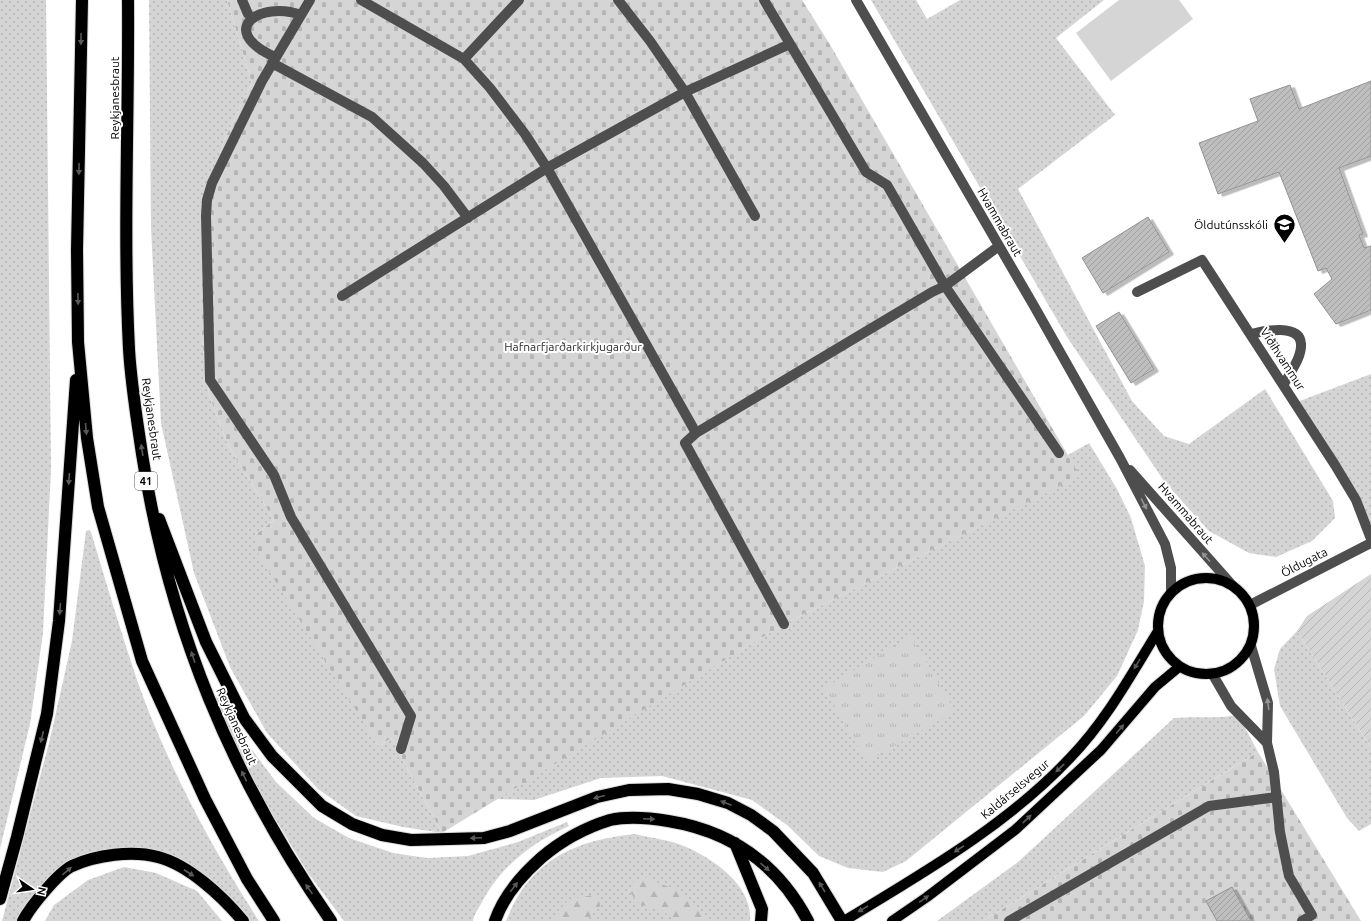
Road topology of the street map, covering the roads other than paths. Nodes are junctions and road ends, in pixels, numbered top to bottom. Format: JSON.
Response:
{"nodes":[{"id":1,"x":82,"y":0,"type":"edge"},
{"id":2,"x":128,"y":0,"type":"edge"},
{"id":3,"x":242,"y":0,"type":"edge"},
{"id":4,"x":310,"y":0,"type":"edge"},
{"id":5,"x":361,"y":0,"type":"edge"},
{"id":6,"x":519,"y":0,"type":"edge"},
{"id":7,"x":618,"y":0,"type":"edge"},
{"id":8,"x":764,"y":0,"type":"edge"},
{"id":9,"x":856,"y":0,"type":"edge"},
{"id":10,"x":275,"y":1,"type":"edge"},
{"id":11,"x":301,"y":15,"type":"junction"},
{"id":12,"x":790,"y":44,"type":"junction"},
{"id":13,"x":274,"y":60,"type":"junction"},
{"id":14,"x":464,"y":60,"type":"junction"},
{"id":15,"x":685,"y":92,"type":"junction"},
{"id":16,"x":547,"y":168,"type":"junction"},
{"id":17,"x":755,"y":216,"type":"dead end"},
{"id":18,"x":468,"y":218,"type":"junction"},
{"id":19,"x":998,"y":246,"type":"junction"},
{"id":20,"x":945,"y":286,"type":"junction"},
{"id":21,"x":1137,"y":292,"type":"dead end"},
{"id":22,"x":342,"y":296,"type":"dead end"},
{"id":23,"x":1251,"y":334,"type":"junction"},
{"id":24,"x":78,"y":342,"type":"junction"},
{"id":25,"x":1284,"y":384,"type":"junction"},
{"id":26,"x":696,"y":433,"type":"junction"},
{"id":27,"x":1059,"y":453,"type":"dead end"},
{"id":28,"x":1120,"y":458,"type":"junction"},
{"id":29,"x":148,"y":489,"type":"junction"},
{"id":30,"x":1371,"y":539,"type":"edge"},
{"id":31,"x":1371,"y":543,"type":"edge"},
{"id":32,"x":1232,"y":586,"type":"junction"},
{"id":33,"x":1171,"y":593,"type":"junction"},
{"id":34,"x":1250,"y":604,"type":"junction"},
{"id":35,"x":784,"y":624,"type":"dead end"},
{"id":36,"x":1158,"y":631,"type":"junction"},
{"id":37,"x":1251,"y":646,"type":"junction"},
{"id":38,"x":1179,"y":667,"type":"junction"},
{"id":39,"x":1213,"y":674,"type":"junction"},
{"id":40,"x":1267,"y":743,"type":"junction"},
{"id":41,"x":401,"y":749,"type":"dead end"},
{"id":42,"x":1277,"y":797,"type":"junction"},
{"id":43,"x":735,"y":842,"type":"junction"},
{"id":44,"x":0,"y":899,"type":"edge"},
{"id":45,"x":23,"y":921,"type":"edge"},
{"id":46,"x":242,"y":921,"type":"edge"},
{"id":47,"x":274,"y":921,"type":"edge"},
{"id":48,"x":331,"y":921,"type":"edge"},
{"id":49,"x":495,"y":921,"type":"edge"},
{"id":50,"x":761,"y":921,"type":"edge"},
{"id":51,"x":808,"y":921,"type":"edge"},
{"id":52,"x":843,"y":921,"type":"edge"},
{"id":53,"x":892,"y":921,"type":"edge"},
{"id":54,"x":1009,"y":921,"type":"edge"},
{"id":55,"x":1302,"y":921,"type":"edge"}],
"edges":[{"from":1,"to":24,"type":"highway","one_way":true},
{"from":29,"to":2,"type":"highway","name":"Reykjanesbraut","number":"41","one_way":true},
{"from":3,"to":13,"type":"street"},
{"from":4,"to":11,"type":"street"},
{"from":5,"to":14,"type":"street"},
{"from":6,"to":14,"type":"street"},
{"from":7,"to":15,"type":"street"},
{"from":8,"to":12,"type":"street"},
{"from":9,"to":19,"type":"street","name":"Hvammabraut"},
{"from":10,"to":11,"type":"street"},
{"from":11,"to":13,"type":"street"},
{"from":12,"to":15,"type":"street"},
{"from":12,"to":20,"type":"street"},
{"from":13,"to":18,"type":"street"},
{"from":13,"to":41,"type":"street"},
{"from":14,"to":16,"type":"street"},
{"from":15,"to":16,"type":"street"},
{"from":15,"to":17,"type":"street"},
{"from":16,"to":18,"type":"street"},
{"from":16,"to":26,"type":"street"},
{"from":18,"to":22,"type":"street"},
{"from":19,"to":20,"type":"street"},
{"from":19,"to":28,"type":"street","name":"Hvammabraut"},
{"from":20,"to":26,"type":"street"},
{"from":20,"to":27,"type":"street"},
{"from":21,"to":23,"type":"street","name":"Víðihvammur"},
{"from":23,"to":25,"type":"street","name":"Víðihvammur"},
{"from":23,"to":25,"type":"street"},
{"from":24,"to":44,"type":"highway","one_way":true},
{"from":24,"to":47,"type":"highway","one_way":true},
{"from":25,"to":30,"type":"street","name":"Víðihvammur"},
{"from":26,"to":35,"type":"street"},
{"from":32,"to":28,"type":"street","name":"Hvammabraut","one_way":true},
{"from":28,"to":33,"type":"street","name":"Hvammabraut","one_way":true},
{"from":48,"to":29,"type":"highway","name":"Reykjanesbraut","number":"41","one_way":true},
{"from":52,"to":29,"type":"highway","one_way":true},
{"from":31,"to":34,"type":"street","name":"Öldugata"},
{"from":32,"to":33,"type":"main road"},
{"from":32,"to":34,"type":"main road"},
{"from":33,"to":36,"type":"main road"},
{"from":34,"to":37,"type":"main road"},
{"from":36,"to":38,"type":"main road"},
{"from":36,"to":52,"type":"main road","name":"Kaldárselsvegur","one_way":true},
{"from":37,"to":39,"type":"main road"},
{"from":40,"to":37,"type":"street","one_way":true},
{"from":38,"to":39,"type":"main road"},
{"from":53,"to":38,"type":"main road","one_way":true},
{"from":39,"to":40,"type":"street"},
{"from":40,"to":42,"type":"street"},
{"from":42,"to":54,"type":"street"},
{"from":42,"to":55,"type":"street"},
{"from":49,"to":43,"type":"highway","one_way":true},
{"from":43,"to":50,"type":"highway"},
{"from":43,"to":51,"type":"highway","one_way":true},
{"from":45,"to":46,"type":"highway","one_way":true}]}
